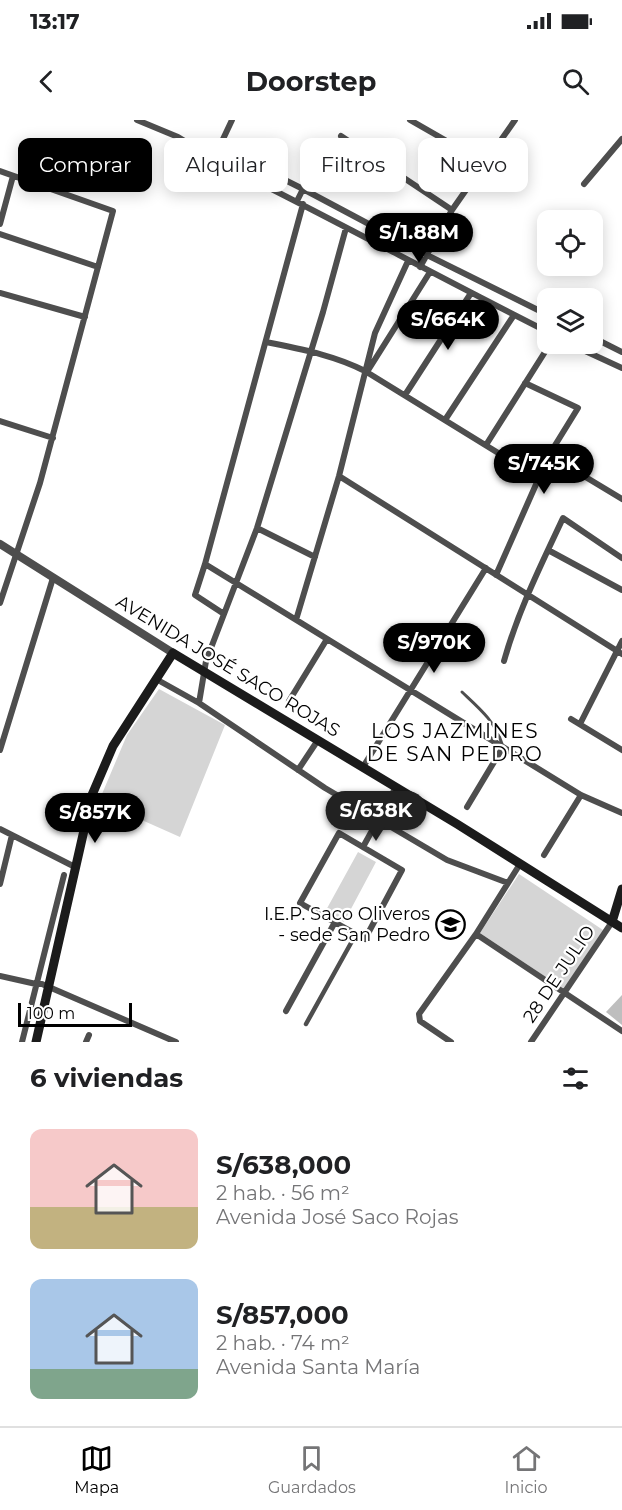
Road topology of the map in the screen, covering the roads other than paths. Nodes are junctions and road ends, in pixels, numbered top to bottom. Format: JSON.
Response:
{"nodes":[{"id":1,"x":137,"y":120,"type":"edge"},
{"id":2,"x":232,"y":120,"type":"edge"},
{"id":3,"x":410,"y":120,"type":"edge"},
{"id":4,"x":515,"y":120,"type":"edge"},
{"id":5,"x":341,"y":136,"type":"dead end"},
{"id":6,"x":180,"y":138,"type":"edge"},
{"id":7,"x":224,"y":138,"type":"edge"},
{"id":8,"x":441,"y":138,"type":"edge"},
{"id":9,"x":502,"y":138,"type":"edge"},
{"id":10,"x":622,"y":139,"type":"edge"},
{"id":11,"x":0,"y":171,"type":"edge"},
{"id":12,"x":13,"y":176,"type":"junction"},
{"id":13,"x":584,"y":184,"type":"dead end"},
{"id":14,"x":280,"y":192,"type":"edge"},
{"id":15,"x":302,"y":192,"type":"edge"},
{"id":16,"x":309,"y":192,"type":"edge"},
{"id":17,"x":465,"y":192,"type":"edge"},
{"id":18,"x":300,"y":202,"type":"junction"},
{"id":19,"x":452,"y":210,"type":"junction"},
{"id":20,"x":0,"y":225,"type":"edge"},
{"id":21,"x":346,"y":228,"type":"junction"},
{"id":22,"x":0,"y":234,"type":"edge"},
{"id":23,"x":427,"y":255,"type":"junction"},
{"id":24,"x":408,"y":261,"type":"junction"},
{"id":25,"x":98,"y":267,"type":"junction"},
{"id":26,"x":420,"y":267,"type":"junction"},
{"id":27,"x":430,"y":272,"type":"junction"},
{"id":28,"x":490,"y":286,"type":"junction"},
{"id":29,"x":0,"y":293,"type":"edge"},
{"id":30,"x":471,"y":293,"type":"junction"},
{"id":31,"x":483,"y":300,"type":"junction"},
{"id":32,"x":537,"y":310,"type":"edge"},
{"id":33,"x":514,"y":315,"type":"junction"},
{"id":34,"x":85,"y":317,"type":"junction"},
{"id":35,"x":537,"y":326,"type":"edge"},
{"id":36,"x":266,"y":342,"type":"junction"},
{"id":37,"x":603,"y":342,"type":"edge"},
{"id":38,"x":311,"y":351,"type":"junction"},
{"id":39,"x":622,"y":352,"type":"edge"},
{"id":40,"x":544,"y":354,"type":"edge"},
{"id":41,"x":592,"y":354,"type":"edge"},
{"id":42,"x":622,"y":368,"type":"edge"},
{"id":43,"x":366,"y":371,"type":"junction"},
{"id":44,"x":525,"y":383,"type":"junction"},
{"id":45,"x":405,"y":395,"type":"junction"},
{"id":46,"x":445,"y":420,"type":"junction"},
{"id":47,"x":0,"y":421,"type":"edge"},
{"id":48,"x":53,"y":438,"type":"junction"},
{"id":49,"x":486,"y":445,"type":"junction"},
{"id":50,"x":549,"y":455,"type":"junction"},
{"id":51,"x":339,"y":476,"type":"junction"},
{"id":52,"x":539,"y":478,"type":"junction"},
{"id":53,"x":622,"y":499,"type":"edge"},
{"id":54,"x":257,"y":528,"type":"junction"},
{"id":55,"x":0,"y":544,"type":"edge"},
{"id":56,"x":548,"y":550,"type":"junction"},
{"id":57,"x":16,"y":554,"type":"junction"},
{"id":58,"x":315,"y":557,"type":"junction"},
{"id":59,"x":622,"y":558,"type":"edge"},
{"id":60,"x":206,"y":564,"type":"junction"},
{"id":61,"x":486,"y":568,"type":"junction"},
{"id":62,"x":496,"y":575,"type":"junction"},
{"id":63,"x":53,"y":578,"type":"junction"},
{"id":64,"x":236,"y":583,"type":"junction"},
{"id":65,"x":622,"y":590,"type":"edge"},
{"id":66,"x":527,"y":595,"type":"junction"},
{"id":67,"x":0,"y":603,"type":"edge"},
{"id":68,"x":224,"y":614,"type":"junction"},
{"id":69,"x":296,"y":620,"type":"junction"},
{"id":70,"x":327,"y":639,"type":"junction"},
{"id":71,"x":622,"y":641,"type":"edge"},
{"id":72,"x":173,"y":653,"type":"junction"},
{"id":73,"x":620,"y":653,"type":"edge"},
{"id":74,"x":504,"y":661,"type":"dead end"},
{"id":75,"x":204,"y":672,"type":"junction"},
{"id":76,"x":156,"y":679,"type":"junction"},
{"id":77,"x":410,"y":690,"type":"junction"},
{"id":78,"x":462,"y":692,"type":"dead end"},
{"id":79,"x":289,"y":700,"type":"dead end"},
{"id":80,"x":199,"y":702,"type":"junction"},
{"id":81,"x":571,"y":719,"type":"dead end"},
{"id":82,"x":579,"y":724,"type":"junction"},
{"id":83,"x":318,"y":740,"type":"junction"},
{"id":84,"x":503,"y":747,"type":"junction"},
{"id":85,"x":0,"y":750,"type":"edge"},
{"id":86,"x":622,"y":750,"type":"edge"},
{"id":87,"x":363,"y":767,"type":"junction"},
{"id":88,"x":298,"y":770,"type":"junction"},
{"id":89,"x":396,"y":788,"type":"junction"},
{"id":90,"x":581,"y":795,"type":"junction"},
{"id":91,"x":467,"y":807,"type":"dead end"},
{"id":92,"x":622,"y":813,"type":"edge"},
{"id":93,"x":379,"y":819,"type":"junction"},
{"id":94,"x":0,"y":829,"type":"edge"},
{"id":95,"x":12,"y":835,"type":"junction"},
{"id":96,"x":363,"y":848,"type":"junction"},
{"id":97,"x":544,"y":855,"type":"dead end"},
{"id":98,"x":520,"y":864,"type":"junction"},
{"id":99,"x":75,"y":867,"type":"junction"},
{"id":100,"x":64,"y":875,"type":"dead end"},
{"id":101,"x":508,"y":883,"type":"junction"},
{"id":102,"x":0,"y":884,"type":"edge"},
{"id":103,"x":622,"y":889,"type":"edge"},
{"id":104,"x":622,"y":916,"type":"edge"},
{"id":105,"x":335,"y":922,"type":"junction"},
{"id":106,"x":612,"y":922,"type":"junction"},
{"id":107,"x":622,"y":928,"type":"edge"},
{"id":108,"x":356,"y":934,"type":"junction"},
{"id":109,"x":476,"y":934,"type":"junction"},
{"id":110,"x":0,"y":976,"type":"edge"},
{"id":111,"x":36,"y":984,"type":"junction"},
{"id":112,"x":48,"y":986,"type":"junction"},
{"id":113,"x":566,"y":993,"type":"junction"},
{"id":114,"x":29,"y":1011,"type":"junction"},
{"id":115,"x":286,"y":1011,"type":"dead end"},
{"id":116,"x":41,"y":1015,"type":"junction"},
{"id":117,"x":306,"y":1024,"type":"dead end"},
{"id":118,"x":622,"y":1031,"type":"edge"},
{"id":119,"x":89,"y":1035,"type":"dead end"},
{"id":120,"x":22,"y":1042,"type":"edge"},
{"id":121,"x":36,"y":1042,"type":"edge"},
{"id":122,"x":86,"y":1042,"type":"edge"},
{"id":123,"x":176,"y":1042,"type":"edge"},
{"id":124,"x":451,"y":1042,"type":"edge"},
{"id":125,"x":531,"y":1042,"type":"edge"}],
"edges":[{"from":1,"to":6,"type":"street"},
{"from":2,"to":7,"type":"street"},
{"from":3,"to":8,"type":"street"},
{"from":4,"to":9,"type":"street"},
{"from":5,"to":19,"type":"street"},
{"from":10,"to":13,"type":"street"},
{"from":11,"to":12,"type":"street"},
{"from":12,"to":20,"type":"street"},
{"from":12,"to":25,"type":"street"},
{"from":14,"to":18,"type":"street"},
{"from":15,"to":18,"type":"street"},
{"from":16,"to":23,"type":"street"},
{"from":17,"to":19,"type":"street"},
{"from":18,"to":21,"type":"street"},
{"from":18,"to":36,"type":"street"},
{"from":19,"to":23,"type":"street"},
{"from":21,"to":24,"type":"street"},
{"from":21,"to":38,"type":"street"},
{"from":22,"to":25,"type":"street"},
{"from":23,"to":26,"type":"street"},
{"from":23,"to":28,"type":"street"},
{"from":24,"to":26,"type":"street"},
{"from":24,"to":43,"type":"street"},
{"from":25,"to":34,"type":"street"},
{"from":26,"to":27,"type":"street"},
{"from":27,"to":30,"type":"street"},
{"from":27,"to":43,"type":"street"},
{"from":28,"to":31,"type":"street"},
{"from":28,"to":32,"type":"street"},
{"from":29,"to":34,"type":"street"},
{"from":30,"to":31,"type":"street"},
{"from":30,"to":45,"type":"street"},
{"from":31,"to":33,"type":"street"},
{"from":33,"to":35,"type":"street"},
{"from":33,"to":46,"type":"street"},
{"from":34,"to":48,"type":"street"},
{"from":36,"to":38,"type":"street"},
{"from":36,"to":60,"type":"street"},
{"from":37,"to":39,"type":"street"},
{"from":38,"to":43,"type":"street"},
{"from":38,"to":54,"type":"street"},
{"from":40,"to":44,"type":"street"},
{"from":41,"to":42,"type":"street"},
{"from":43,"to":45,"type":"street"},
{"from":43,"to":51,"type":"street"},
{"from":44,"to":49,"type":"street"},
{"from":44,"to":50,"type":"street"},
{"from":45,"to":46,"type":"street"},
{"from":46,"to":49,"type":"street"},
{"from":47,"to":48,"type":"street"},
{"from":48,"to":57,"type":"street"},
{"from":49,"to":52,"type":"street"},
{"from":50,"to":52,"type":"street"},
{"from":50,"to":53,"type":"street"},
{"from":51,"to":58,"type":"street"},
{"from":51,"to":61,"type":"street"},
{"from":52,"to":62,"type":"street"},
{"from":54,"to":58,"type":"street"},
{"from":54,"to":64,"type":"street"},
{"from":55,"to":57,"type":"street","name":"AVENIDA JOSÉ SACO ROJAS"},
{"from":56,"to":59,"type":"street"},
{"from":56,"to":65,"type":"street"},
{"from":56,"to":66,"type":"street"},
{"from":57,"to":63,"type":"street","name":"AVENIDA JOSÉ SACO ROJAS"},
{"from":57,"to":67,"type":"street"},
{"from":58,"to":69,"type":"street"},
{"from":60,"to":64,"type":"street"},
{"from":60,"to":68,"type":"street"},
{"from":61,"to":62,"type":"street"},
{"from":61,"to":77,"type":"street"},
{"from":62,"to":66,"type":"street"},
{"from":63,"to":72,"type":"street","name":"AVENIDA JOSÉ SACO ROJAS"},
{"from":63,"to":85,"type":"street"},
{"from":64,"to":68,"type":"street"},
{"from":64,"to":69,"type":"street"},
{"from":66,"to":73,"type":"street"},
{"from":66,"to":74,"type":"street"},
{"from":68,"to":75,"type":"street"},
{"from":69,"to":70,"type":"street"},
{"from":70,"to":77,"type":"street"},
{"from":70,"to":79,"type":"street"},
{"from":71,"to":73,"type":"street"},
{"from":72,"to":75,"type":"main road","name":"AVENIDA JOSÉ SACO ROJAS"},
{"from":72,"to":76,"type":"main road"},
{"from":73,"to":82,"type":"street"},
{"from":75,"to":80,"type":"street"},
{"from":75,"to":83,"type":"main road","name":"AVENIDA JOSÉ SACO ROJAS"},
{"from":76,"to":80,"type":"street"},
{"from":76,"to":99,"type":"main road"},
{"from":77,"to":84,"type":"street"},
{"from":77,"to":87,"type":"street"},
{"from":78,"to":84,"type":"lane"},
{"from":80,"to":88,"type":"street"},
{"from":81,"to":82,"type":"street"},
{"from":82,"to":86,"type":"street"},
{"from":83,"to":87,"type":"main road","name":"AVENIDA JOSÉ SACO ROJAS"},
{"from":83,"to":88,"type":"street"},
{"from":84,"to":90,"type":"street"},
{"from":84,"to":91,"type":"street"},
{"from":87,"to":89,"type":"main road","name":"AVENIDA JOSÉ SACO ROJAS"},
{"from":88,"to":93,"type":"street"},
{"from":89,"to":93,"type":"street"},
{"from":89,"to":98,"type":"main road","name":"AVENIDA JOSÉ SACO ROJAS"},
{"from":90,"to":92,"type":"street"},
{"from":90,"to":97,"type":"street"},
{"from":93,"to":96,"type":"street"},
{"from":93,"to":101,"type":"street"},
{"from":94,"to":95,"type":"street"},
{"from":95,"to":99,"type":"street"},
{"from":95,"to":102,"type":"street"},
{"from":96,"to":105,"type":"street"},
{"from":96,"to":108,"type":"street"},
{"from":98,"to":101,"type":"street"},
{"from":98,"to":106,"type":"main road","name":"AVENIDA JOSÉ SACO ROJAS"},
{"from":99,"to":112,"type":"main road"},
{"from":100,"to":111,"type":"street"},
{"from":101,"to":109,"type":"street"},
{"from":103,"to":106,"type":"main road"},
{"from":104,"to":106,"type":"main road"},
{"from":105,"to":108,"type":"street"},
{"from":105,"to":115,"type":"street"},
{"from":106,"to":107,"type":"main road","name":"AVENIDA JOSÉ SACO ROJAS"},
{"from":106,"to":113,"type":"street","name":"28 DE JULIO"},
{"from":108,"to":117,"type":"street"},
{"from":109,"to":113,"type":"street"},
{"from":109,"to":124,"type":"street"},
{"from":110,"to":111,"type":"street"},
{"from":111,"to":112,"type":"street"},
{"from":111,"to":114,"type":"street"},
{"from":112,"to":116,"type":"main road"},
{"from":112,"to":123,"type":"street"},
{"from":113,"to":118,"type":"street"},
{"from":113,"to":125,"type":"street","name":"28 DE JULIO"},
{"from":114,"to":116,"type":"street"},
{"from":114,"to":120,"type":"street"},
{"from":116,"to":121,"type":"main road"},
{"from":119,"to":122,"type":"street"}]}
